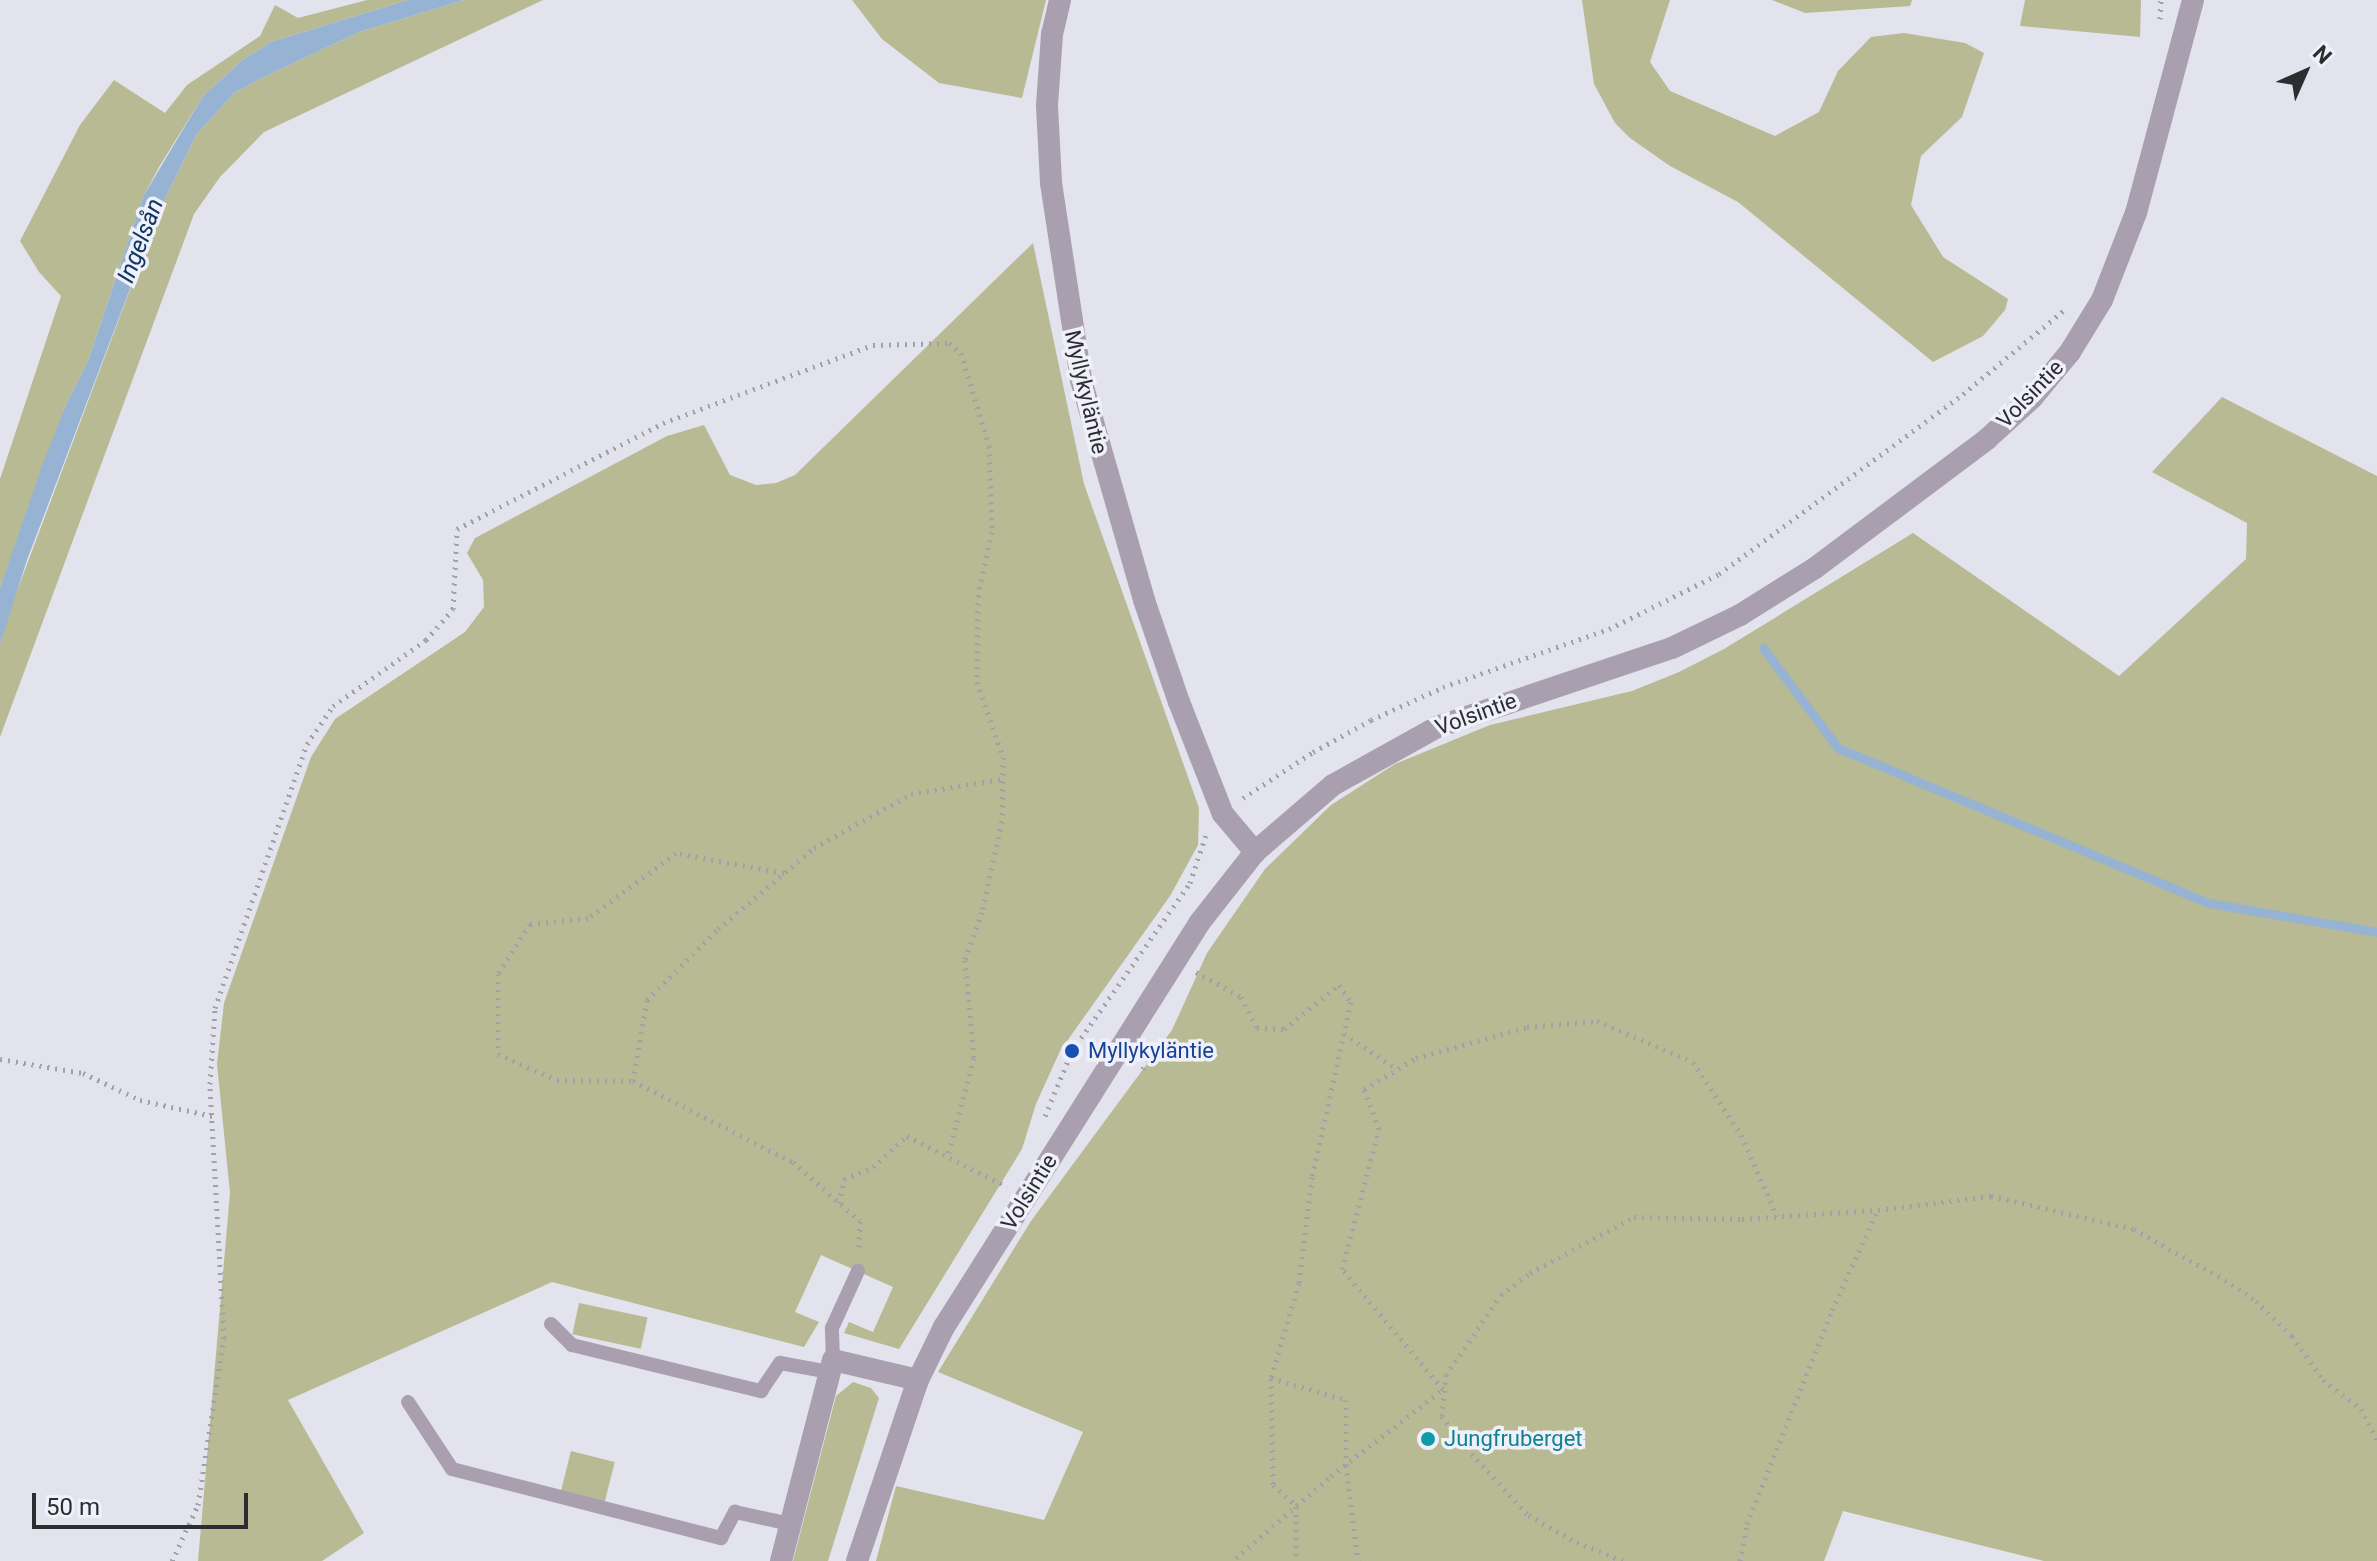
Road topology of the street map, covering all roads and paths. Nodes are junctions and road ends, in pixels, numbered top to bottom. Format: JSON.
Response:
{"nodes":[{"id":1,"x":1060,"y":0,"type":"edge"},
{"id":2,"x":2193,"y":0,"type":"edge"},
{"id":3,"x":2065,"y":309,"type":"dead end"},
{"id":4,"x":1002,"y":779,"type":"junction"},
{"id":5,"x":1223,"y":814,"type":"junction"},
{"id":6,"x":1255,"y":852,"type":"junction"},
{"id":7,"x":784,"y":873,"type":"junction"},
{"id":8,"x":1197,"y":971,"type":"dead end"},
{"id":9,"x":1344,"y":1034,"type":"junction"},
{"id":10,"x":0,"y":1059,"type":"edge"},
{"id":11,"x":1397,"y":1069,"type":"junction"},
{"id":12,"x":633,"y":1081,"type":"junction"},
{"id":13,"x":212,"y":1116,"type":"junction"},
{"id":14,"x":948,"y":1155,"type":"junction"},
{"id":15,"x":1008,"y":1187,"type":"dead end"},
{"id":16,"x":839,"y":1203,"type":"junction"},
{"id":17,"x":1878,"y":1210,"type":"junction"},
{"id":18,"x":1777,"y":1216,"type":"junction"},
{"id":19,"x":858,"y":1271,"type":"joint"},
{"id":20,"x":551,"y":1324,"type":"dead end"},
{"id":21,"x":831,"y":1366,"type":"junction"},
{"id":22,"x":1271,"y":1378,"type":"junction"},
{"id":23,"x":918,"y":1380,"type":"junction"},
{"id":24,"x":1443,"y":1389,"type":"junction"},
{"id":25,"x":408,"y":1402,"type":"dead end"},
{"id":26,"x":2377,"y":1441,"type":"edge"},
{"id":27,"x":1346,"y":1465,"type":"junction"},
{"id":28,"x":1296,"y":1506,"type":"junction"},
{"id":29,"x":790,"y":1524,"type":"junction"},
{"id":30,"x":1236,"y":1558,"type":"dead end"},
{"id":31,"x":172,"y":1561,"type":"edge"},
{"id":32,"x":781,"y":1561,"type":"edge"},
{"id":33,"x":857,"y":1561,"type":"edge"},
{"id":34,"x":1296,"y":1561,"type":"edge"},
{"id":35,"x":1358,"y":1561,"type":"edge"},
{"id":36,"x":1623,"y":1561,"type":"edge"},
{"id":37,"x":1740,"y":1561,"type":"edge"}],
"edges":[{"from":1,"to":5,"type":"street","name":"Myllykyläntie"},
{"from":2,"to":6,"type":"street","name":"Volsintie"},
{"from":3,"to":5,"type":"path"},
{"from":4,"to":7,"type":"path"},
{"from":4,"to":13,"type":"path"},
{"from":4,"to":14,"type":"path"},
{"from":5,"to":6,"type":"street","name":"Myllykyläntie"},
{"from":6,"to":23,"type":"street","name":"Volsintie"},
{"from":7,"to":12,"type":"path"},
{"from":7,"to":12,"type":"path"},
{"from":8,"to":9,"type":"path"},
{"from":9,"to":11,"type":"path"},
{"from":9,"to":22,"type":"path"},
{"from":10,"to":13,"type":"path"},
{"from":11,"to":18,"type":"path"},
{"from":11,"to":24,"type":"path"},
{"from":12,"to":16,"type":"path"},
{"from":13,"to":31,"type":"path"},
{"from":14,"to":15,"type":"path"},
{"from":14,"to":16,"type":"path"},
{"from":16,"to":19,"type":"path"},
{"from":17,"to":18,"type":"path"},
{"from":17,"to":26,"type":"path"},
{"from":17,"to":37,"type":"path"},
{"from":18,"to":24,"type":"path"},
{"from":19,"to":21,"type":"lane"},
{"from":20,"to":21,"type":"lane"},
{"from":21,"to":23,"type":"street"},
{"from":21,"to":29,"type":"street"},
{"from":22,"to":27,"type":"path"},
{"from":22,"to":28,"type":"path"},
{"from":23,"to":33,"type":"street","name":"Volsintie"},
{"from":24,"to":27,"type":"path"},
{"from":24,"to":36,"type":"path"},
{"from":25,"to":29,"type":"lane"},
{"from":27,"to":28,"type":"path"},
{"from":27,"to":35,"type":"path"},
{"from":28,"to":30,"type":"path"},
{"from":28,"to":34,"type":"path"},
{"from":29,"to":32,"type":"street"}]}
